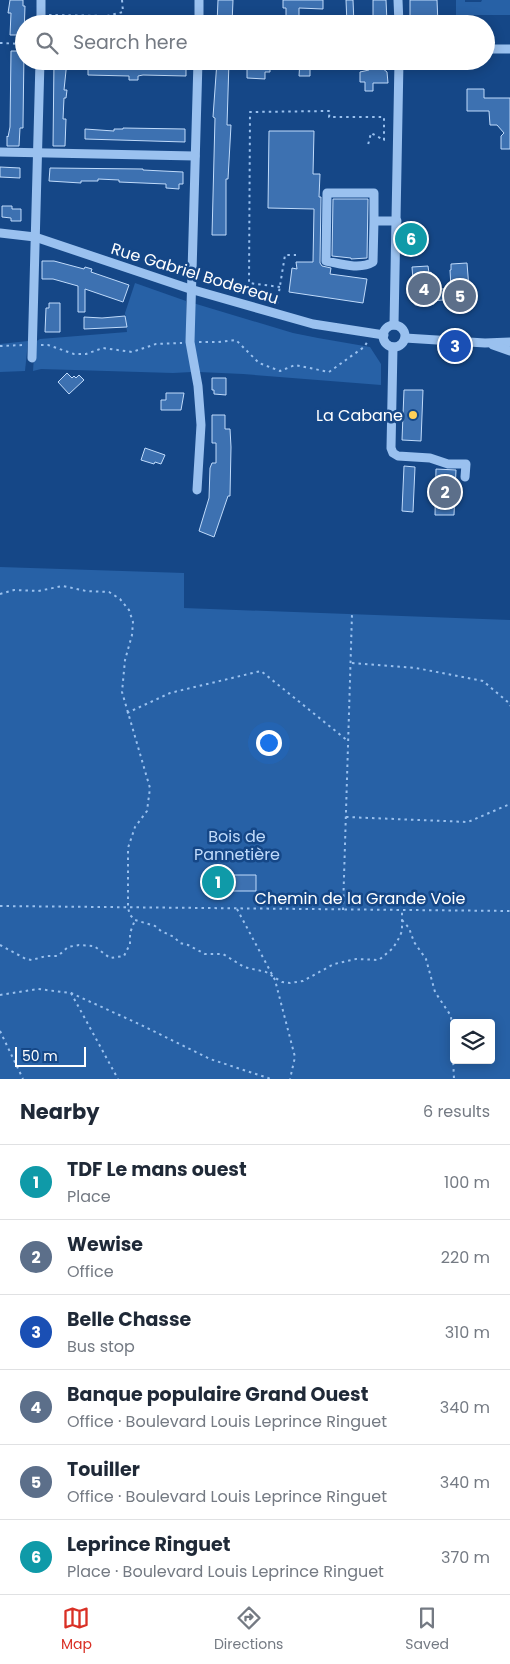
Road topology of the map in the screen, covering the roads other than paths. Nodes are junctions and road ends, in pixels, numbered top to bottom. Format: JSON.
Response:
{"nodes":[{"id":1,"x":41,"y":0,"type":"edge"},
{"id":2,"x":199,"y":0,"type":"edge"},
{"id":3,"x":398,"y":0,"type":"edge"},
{"id":4,"x":41,"y":15,"type":"edge"},
{"id":5,"x":199,"y":15,"type":"edge"},
{"id":6,"x":399,"y":15,"type":"edge"},
{"id":7,"x":495,"y":49,"type":"edge"},
{"id":8,"x":510,"y":50,"type":"edge"},
{"id":9,"x":40,"y":70,"type":"edge"},
{"id":10,"x":198,"y":70,"type":"edge"},
{"id":11,"x":399,"y":70,"type":"edge"},
{"id":12,"x":0,"y":152,"type":"edge"},
{"id":13,"x":37,"y":153,"type":"junction"},
{"id":14,"x":195,"y":156,"type":"junction"},
{"id":15,"x":374,"y":221,"type":"junction"},
{"id":16,"x":397,"y":221,"type":"junction"},
{"id":17,"x":0,"y":232,"type":"edge"},
{"id":18,"x":35,"y":237,"type":"junction"},
{"id":19,"x":190,"y":289,"type":"junction"},
{"id":20,"x":394,"y":325,"type":"junction"},
{"id":21,"x":384,"y":335,"type":"junction"},
{"id":22,"x":405,"y":338,"type":"junction"},
{"id":23,"x":510,"y":342,"type":"edge"},
{"id":24,"x":485,"y":343,"type":"junction"},
{"id":25,"x":393,"y":347,"type":"junction"},
{"id":26,"x":510,"y":351,"type":"edge"},
{"id":27,"x":32,"y":358,"type":"dead end"},
{"id":28,"x":465,"y":477,"type":"dead end"},
{"id":29,"x":196,"y":490,"type":"dead end"}],
"edges":[{"from":1,"to":4,"type":"street"},
{"from":2,"to":5,"type":"street"},
{"from":3,"to":6,"type":"street"},
{"from":7,"to":8,"type":"street"},
{"from":9,"to":13,"type":"street"},
{"from":10,"to":14,"type":"street"},
{"from":11,"to":16,"type":"street"},
{"from":12,"to":13,"type":"street"},
{"from":13,"to":14,"type":"street"},
{"from":13,"to":18,"type":"street"},
{"from":14,"to":19,"type":"street"},
{"from":15,"to":15,"type":"street"},
{"from":15,"to":16,"type":"street"},
{"from":16,"to":20,"type":"street"},
{"from":17,"to":18,"type":"street","name":"Rue Gabriel Bodereau"},
{"from":18,"to":19,"type":"street","name":"Rue Gabriel Bodereau"},
{"from":18,"to":27,"type":"street"},
{"from":19,"to":21,"type":"street","name":"Rue Gabriel Bodereau"},
{"from":19,"to":29,"type":"street"},
{"from":20,"to":21,"type":"street"},
{"from":20,"to":22,"type":"street"},
{"from":21,"to":25,"type":"street"},
{"from":22,"to":24,"type":"street"},
{"from":22,"to":25,"type":"street"},
{"from":23,"to":24,"type":"street"},
{"from":24,"to":26,"type":"street"},
{"from":25,"to":28,"type":"street"}]}
